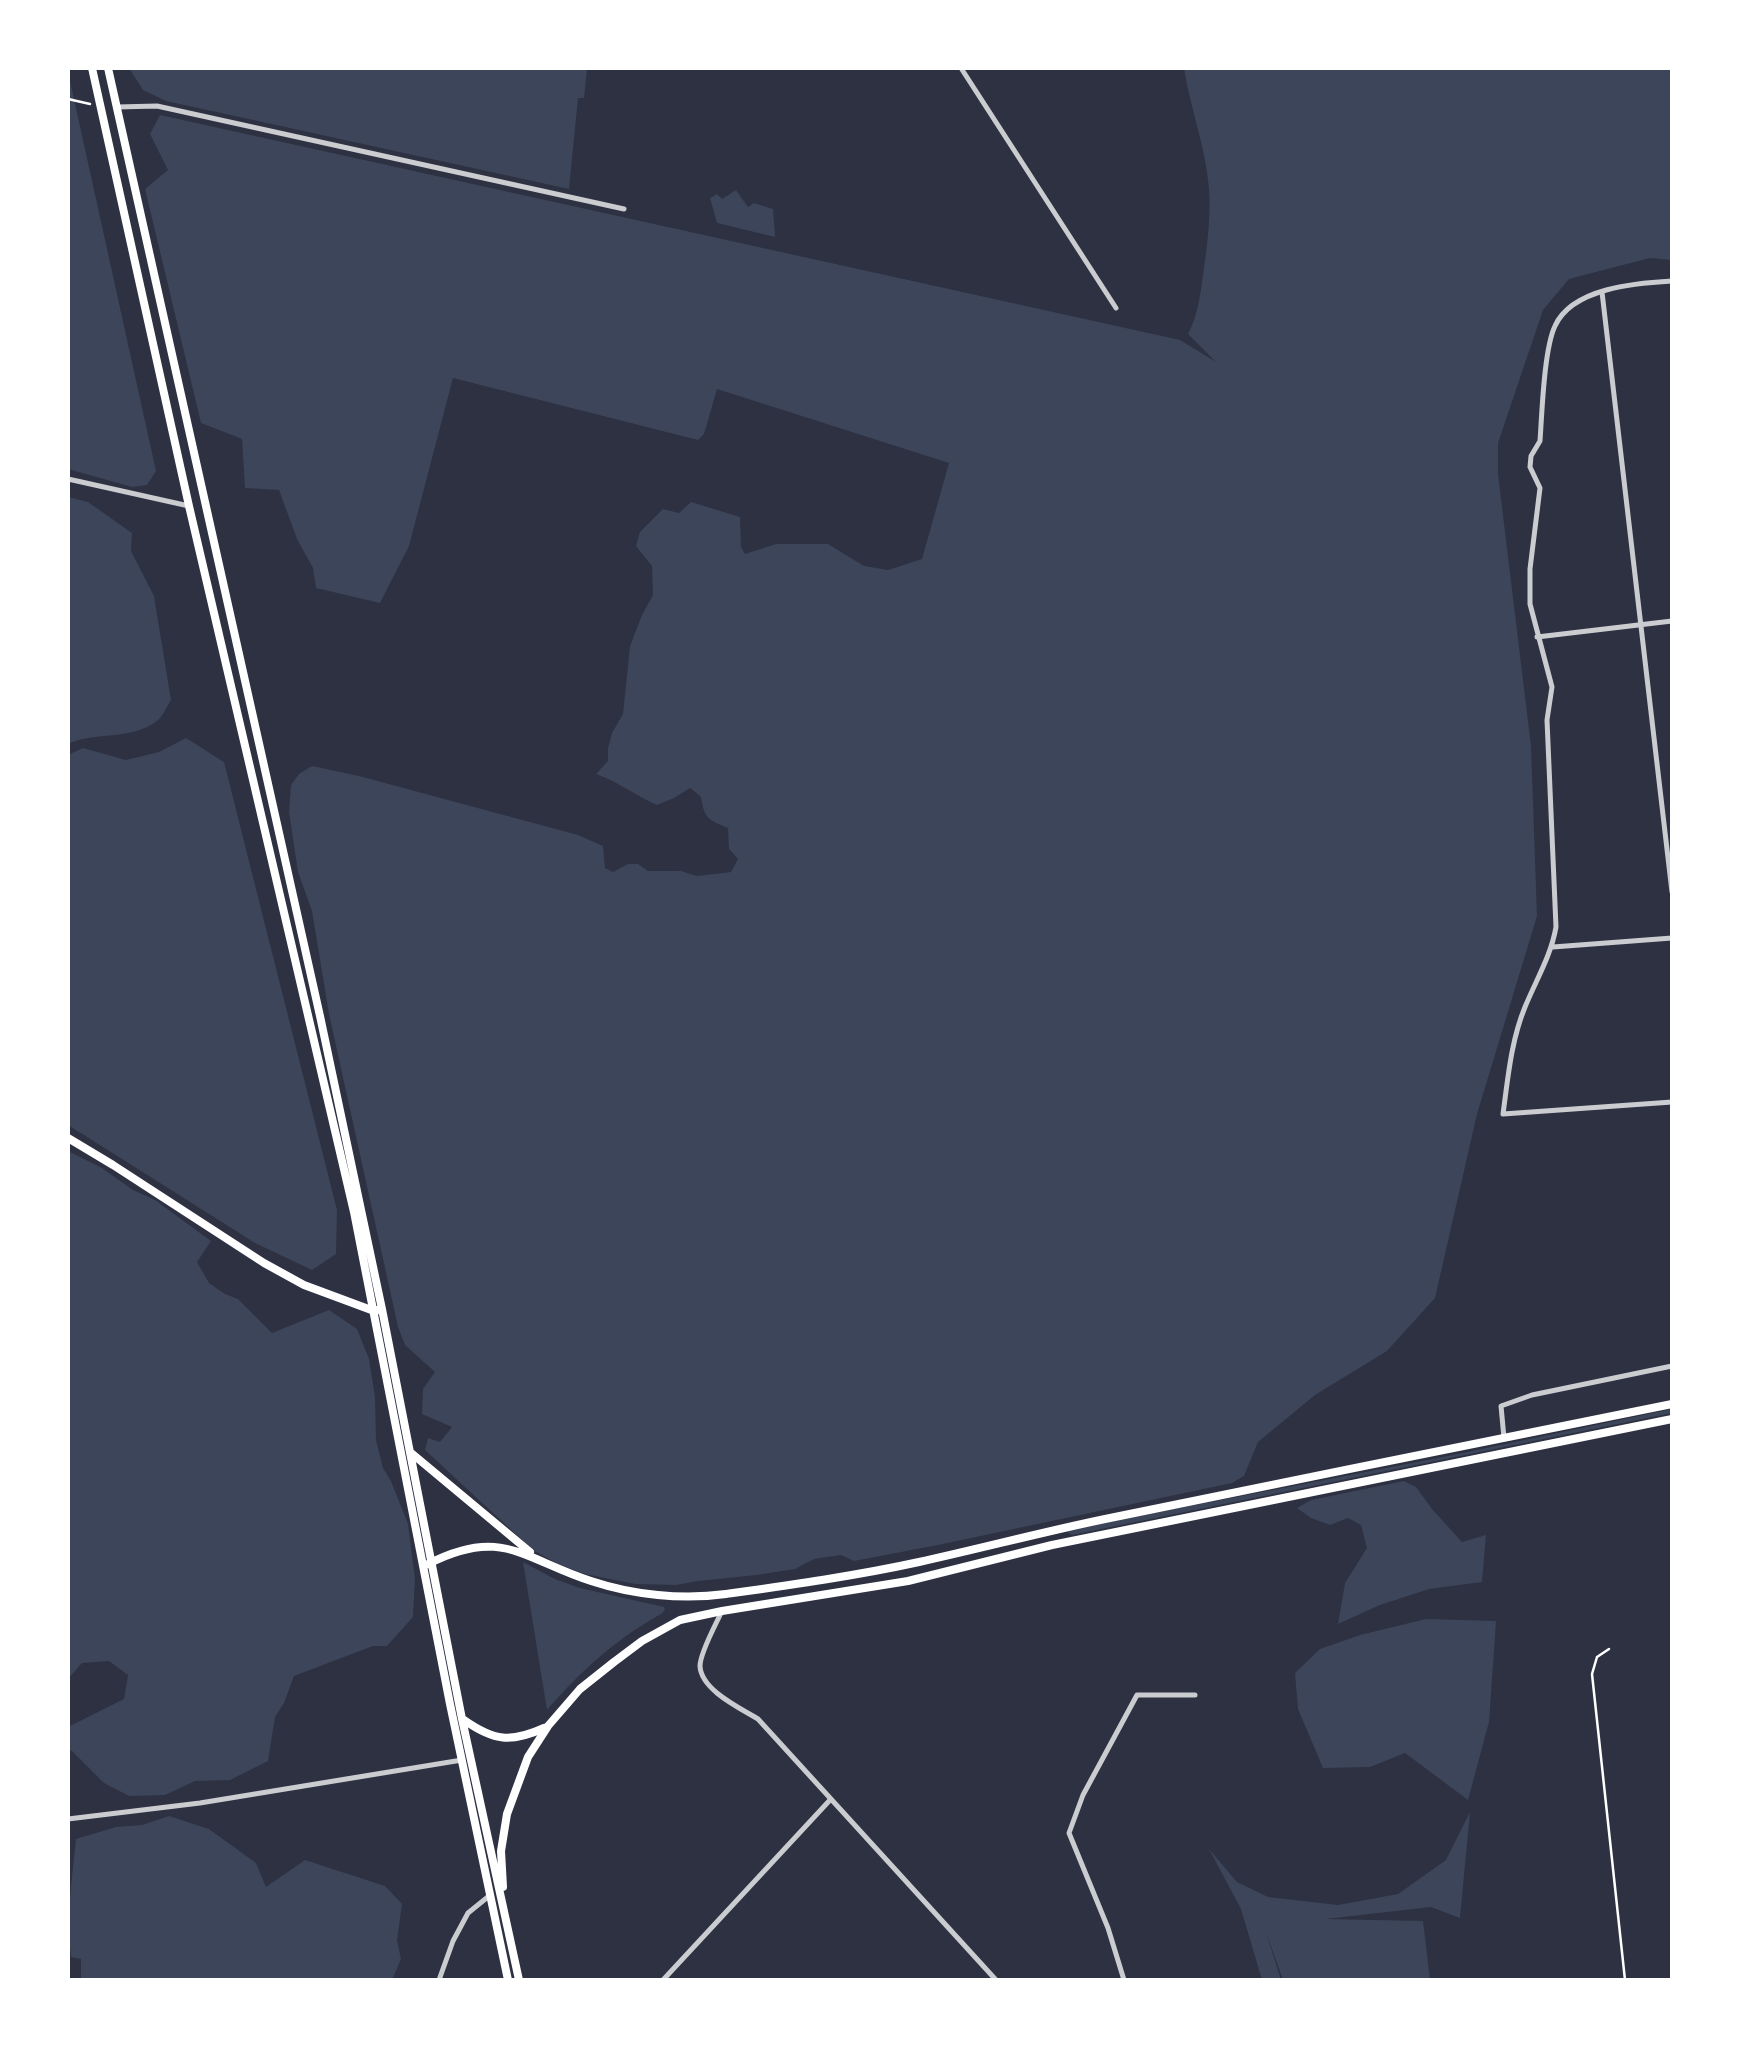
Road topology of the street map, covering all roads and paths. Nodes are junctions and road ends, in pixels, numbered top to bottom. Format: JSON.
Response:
{"nodes":[{"id":1,"x":92,"y":68,"type":"edge"},
{"id":2,"x":108,"y":68,"type":"edge"},
{"id":3,"x":961,"y":68,"type":"edge"},
{"id":4,"x":68,"y":99,"type":"edge"},
{"id":5,"x":101,"y":106,"type":"junction"},
{"id":6,"x":117,"y":107,"type":"junction"},
{"id":7,"x":624,"y":209,"type":"dead end"},
{"id":8,"x":1672,"y":281,"type":"edge"},
{"id":9,"x":1602,"y":292,"type":"junction"},
{"id":10,"x":1116,"y":308,"type":"dead end"},
{"id":11,"x":68,"y":479,"type":"edge"},
{"id":12,"x":190,"y":506,"type":"junction"},
{"id":13,"x":207,"y":506,"type":"junction"},
{"id":14,"x":1672,"y":620,"type":"edge"},
{"id":15,"x":1641,"y":624,"type":"junction"},
{"id":16,"x":1538,"y":637,"type":"junction"},
{"id":17,"x":1672,"y":892,"type":"edge"},
{"id":18,"x":1672,"y":938,"type":"edge"},
{"id":19,"x":1553,"y":947,"type":"junction"},
{"id":20,"x":1672,"y":1102,"type":"edge"},
{"id":21,"x":68,"y":1138,"type":"edge"},
{"id":22,"x":378,"y":1310,"type":"junction"},
{"id":23,"x":1672,"y":1366,"type":"edge"},
{"id":24,"x":1672,"y":1404,"type":"edge"},
{"id":25,"x":1672,"y":1418,"type":"edge"},
{"id":26,"x":1504,"y":1438,"type":"junction"},
{"id":27,"x":409,"y":1452,"type":"junction"},
{"id":28,"x":1049,"y":1531,"type":"junction"},
{"id":29,"x":1052,"y":1545,"type":"junction"},
{"id":30,"x":542,"y":1561,"type":"junction"},
{"id":31,"x":428,"y":1564,"type":"junction"},
{"id":32,"x":720,"y":1595,"type":"junction"},
{"id":33,"x":722,"y":1611,"type":"junction"},
{"id":34,"x":1608,"y":1649,"type":"dead end"},
{"id":35,"x":1194,"y":1696,"type":"dead end"},
{"id":36,"x":450,"y":1704,"type":"junction"},
{"id":37,"x":462,"y":1719,"type":"junction"},
{"id":38,"x":548,"y":1726,"type":"junction"},
{"id":39,"x":462,"y":1760,"type":"junction"},
{"id":40,"x":830,"y":1800,"type":"junction"},
{"id":41,"x":68,"y":1819,"type":"edge"},
{"id":42,"x":489,"y":1896,"type":"junction"},
{"id":43,"x":506,"y":1921,"type":"junction"},
{"id":44,"x":439,"y":1980,"type":"edge"},
{"id":45,"x":508,"y":1980,"type":"edge"},
{"id":46,"x":519,"y":1980,"type":"edge"},
{"id":47,"x":662,"y":1980,"type":"edge"},
{"id":48,"x":996,"y":1980,"type":"edge"},
{"id":49,"x":1124,"y":1980,"type":"edge"},
{"id":50,"x":1625,"y":1980,"type":"edge"}],
"edges":[{"from":1,"to":5,"type":"main road"},
{"from":2,"to":6,"type":"main road"},
{"from":3,"to":10,"type":"street"},
{"from":4,"to":5,"type":"path"},
{"from":5,"to":12,"type":"main road"},
{"from":6,"to":7,"type":"street"},
{"from":6,"to":13,"type":"main road"},
{"from":8,"to":9,"type":"street"},
{"from":9,"to":15,"type":"street"},
{"from":9,"to":16,"type":"street"},
{"from":11,"to":12,"type":"street"},
{"from":12,"to":13,"type":"main road"},
{"from":12,"to":22,"type":"main road"},
{"from":13,"to":22,"type":"main road"},
{"from":14,"to":15,"type":"street"},
{"from":15,"to":16,"type":"street"},
{"from":15,"to":17,"type":"street"},
{"from":16,"to":19,"type":"street"},
{"from":18,"to":19,"type":"street"},
{"from":19,"to":20,"type":"street"},
{"from":21,"to":22,"type":"main road"},
{"from":22,"to":27,"type":"main road"},
{"from":22,"to":31,"type":"main road"},
{"from":23,"to":26,"type":"street"},
{"from":24,"to":26,"type":"main road"},
{"from":25,"to":29,"type":"main road"},
{"from":26,"to":28,"type":"main road"},
{"from":27,"to":30,"type":"main road"},
{"from":27,"to":31,"type":"main road"},
{"from":28,"to":29,"type":"main road"},
{"from":28,"to":32,"type":"main road"},
{"from":29,"to":33,"type":"main road"},
{"from":30,"to":31,"type":"main road"},
{"from":30,"to":32,"type":"main road"},
{"from":31,"to":36,"type":"main road"},
{"from":31,"to":37,"type":"main road"},
{"from":32,"to":33,"type":"main road"},
{"from":33,"to":38,"type":"main road"},
{"from":33,"to":40,"type":"street"},
{"from":34,"to":50,"type":"path"},
{"from":35,"to":49,"type":"street"},
{"from":36,"to":37,"type":"main road"},
{"from":36,"to":39,"type":"main road"},
{"from":37,"to":38,"type":"main road"},
{"from":37,"to":43,"type":"main road"},
{"from":38,"to":43,"type":"main road"},
{"from":39,"to":41,"type":"street"},
{"from":39,"to":42,"type":"main road"},
{"from":40,"to":47,"type":"street"},
{"from":40,"to":48,"type":"street"},
{"from":42,"to":44,"type":"street"},
{"from":42,"to":45,"type":"main road"},
{"from":43,"to":46,"type":"main road"}]}
